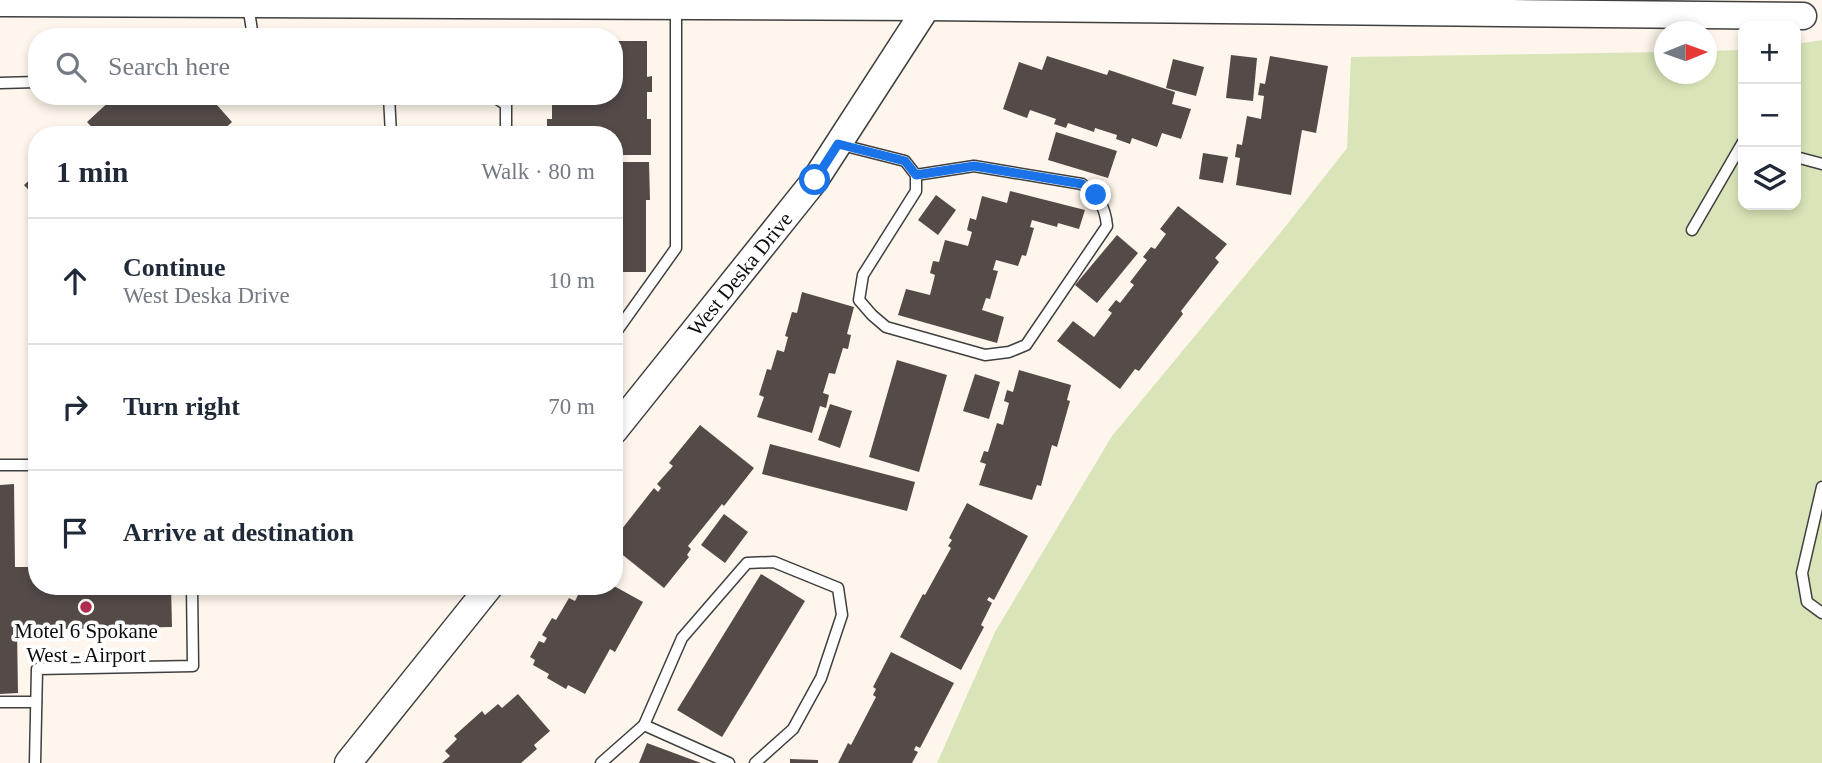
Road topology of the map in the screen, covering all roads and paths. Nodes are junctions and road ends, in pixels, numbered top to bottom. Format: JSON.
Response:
{"nodes":[{"id":1,"x":0,"y":3,"type":"edge"},
{"id":2,"x":248,"y":5,"type":"junction"},
{"id":3,"x":676,"y":6,"type":"junction"},
{"id":4,"x":927,"y":6,"type":"junction"},
{"id":5,"x":1802,"y":16,"type":"dead end"},
{"id":6,"x":1768,"y":21,"type":"edge"},
{"id":7,"x":252,"y":28,"type":"edge"},
{"id":8,"x":28,"y":82,"type":"edge"},
{"id":9,"x":0,"y":83,"type":"edge"},
{"id":10,"x":389,"y":105,"type":"edge"},
{"id":11,"x":506,"y":105,"type":"edge"},
{"id":12,"x":391,"y":126,"type":"edge"},
{"id":13,"x":506,"y":126,"type":"edge"},
{"id":14,"x":838,"y":144,"type":"junction"},
{"id":15,"x":1741,"y":147,"type":"edge"},
{"id":16,"x":1801,"y":158,"type":"edge"},
{"id":17,"x":1822,"y":164,"type":"edge"},
{"id":18,"x":916,"y":175,"type":"junction"},
{"id":19,"x":1692,"y":230,"type":"dead end"},
{"id":20,"x":623,"y":323,"type":"edge"},
{"id":21,"x":623,"y":420,"type":"edge"},
{"id":22,"x":0,"y":465,"type":"edge"},
{"id":23,"x":28,"y":465,"type":"edge"},
{"id":24,"x":1822,"y":487,"type":"edge"},
{"id":25,"x":192,"y":595,"type":"edge"},
{"id":26,"x":483,"y":595,"type":"edge"},
{"id":27,"x":1822,"y":613,"type":"edge"},
{"id":28,"x":0,"y":702,"type":"edge"},
{"id":29,"x":36,"y":702,"type":"junction"},
{"id":30,"x":645,"y":725,"type":"junction"},
{"id":31,"x":35,"y":763,"type":"edge"},
{"id":32,"x":348,"y":763,"type":"edge"},
{"id":33,"x":601,"y":763,"type":"edge"},
{"id":34,"x":729,"y":763,"type":"edge"},
{"id":35,"x":755,"y":763,"type":"edge"}],
"edges":[{"from":1,"to":2,"type":"street"},
{"from":2,"to":3,"type":"street"},
{"from":2,"to":7,"type":"lane"},
{"from":3,"to":4,"type":"street"},
{"from":3,"to":20,"type":"lane"},
{"from":4,"to":6,"type":"street"},
{"from":4,"to":14,"type":"street","name":"West Deska Drive"},
{"from":5,"to":6,"type":"street"},
{"from":8,"to":9,"type":"lane"},
{"from":10,"to":12,"type":"lane"},
{"from":11,"to":13,"type":"lane"},
{"from":14,"to":18,"type":"lane"},
{"from":14,"to":21,"type":"street","name":"West Deska Drive"},
{"from":15,"to":19,"type":"lane"},
{"from":16,"to":17,"type":"lane"},
{"from":18,"to":18,"type":"lane"},
{"from":22,"to":23,"type":"lane"},
{"from":24,"to":27,"type":"lane"},
{"from":25,"to":29,"type":"lane"},
{"from":26,"to":32,"type":"street"},
{"from":28,"to":29,"type":"lane"},
{"from":29,"to":31,"type":"lane"},
{"from":30,"to":33,"type":"lane"},
{"from":30,"to":34,"type":"lane"},
{"from":30,"to":35,"type":"lane"}]}
